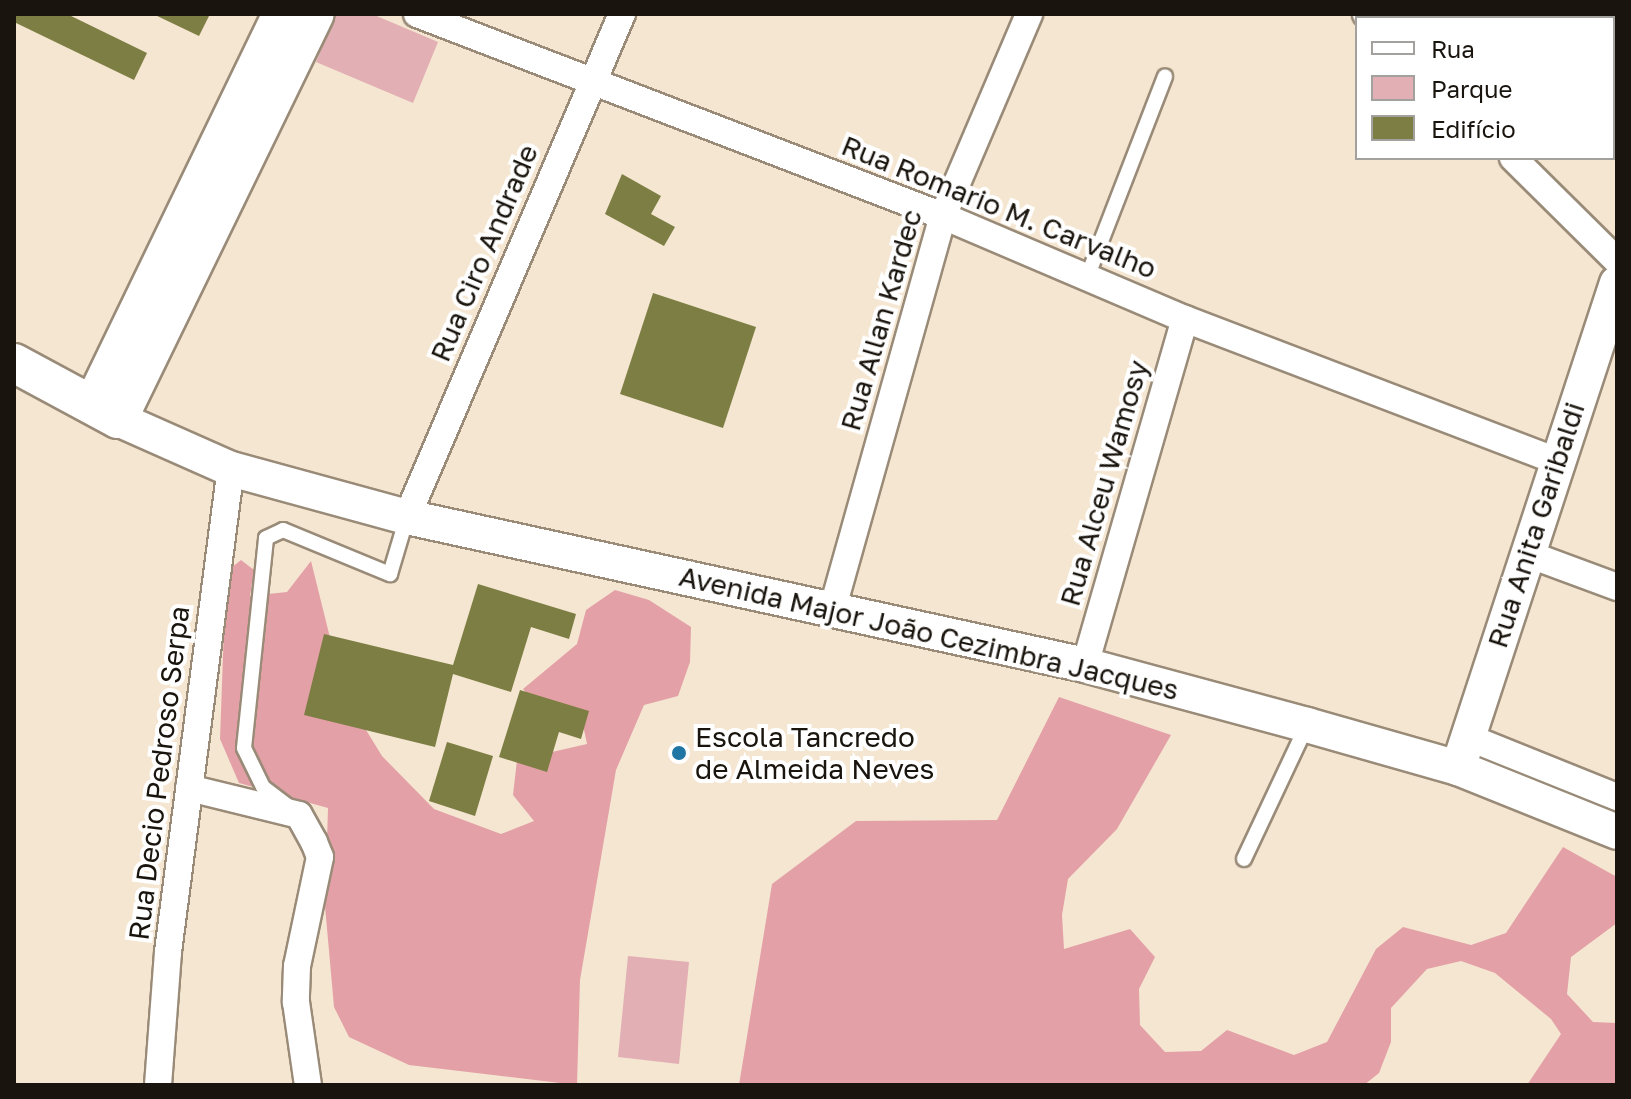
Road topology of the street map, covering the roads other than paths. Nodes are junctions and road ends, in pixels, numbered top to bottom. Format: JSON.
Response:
{"nodes":[{"id":1,"x":282,"y":14,"type":"edge"},
{"id":2,"x":315,"y":14,"type":"edge"},
{"id":3,"x":417,"y":14,"type":"edge"},
{"id":4,"x":622,"y":14,"type":"edge"},
{"id":5,"x":1029,"y":14,"type":"edge"},
{"id":6,"x":277,"y":58,"type":"junction"},
{"id":7,"x":1165,"y":76,"type":"dead end"},
{"id":8,"x":592,"y":80,"type":"junction"},
{"id":9,"x":1515,"y":160,"type":"edge"},
{"id":10,"x":943,"y":216,"type":"junction"},
{"id":11,"x":1617,"y":261,"type":"edge"},
{"id":12,"x":1088,"y":275,"type":"junction"},
{"id":13,"x":1617,"y":283,"type":"edge"},
{"id":14,"x":1185,"y":319,"type":"junction"},
{"id":15,"x":14,"y":363,"type":"edge"},
{"id":16,"x":106,"y":412,"type":"junction"},
{"id":17,"x":1557,"y":461,"type":"junction"},
{"id":18,"x":231,"y":469,"type":"junction"},
{"id":19,"x":407,"y":517,"type":"junction"},
{"id":20,"x":1528,"y":554,"type":"junction"},
{"id":21,"x":1617,"y":587,"type":"edge"},
{"id":22,"x":833,"y":607,"type":"junction"},
{"id":23,"x":1085,"y":665,"type":"junction"},
{"id":24,"x":1307,"y":725,"type":"junction"},
{"id":25,"x":1462,"y":752,"type":"junction"},
{"id":26,"x":189,"y":788,"type":"junction"},
{"id":27,"x":1617,"y":797,"type":"edge"},
{"id":28,"x":299,"y":815,"type":"junction"},
{"id":29,"x":1617,"y":832,"type":"edge"},
{"id":30,"x":1244,"y":859,"type":"dead end"},
{"id":31,"x":158,"y":1085,"type":"edge"},
{"id":32,"x":308,"y":1085,"type":"edge"}],
"edges":[{"from":1,"to":6,"type":"main road"},
{"from":2,"to":6,"type":"main road"},
{"from":3,"to":8,"type":"street","name":"Rua Romario M. Carvalho"},
{"from":4,"to":8,"type":"street","name":"Rua Ciro Andrade"},
{"from":5,"to":10,"type":"street","name":"Rua Allan Kardec"},
{"from":6,"to":16,"type":"main road"},
{"from":7,"to":12,"type":"lane"},
{"from":8,"to":10,"type":"street","name":"Rua Romario M. Carvalho"},
{"from":8,"to":19,"type":"street","name":"Rua Ciro Andrade"},
{"from":9,"to":11,"type":"street"},
{"from":10,"to":12,"type":"street","name":"Rua Romario M. Carvalho"},
{"from":10,"to":22,"type":"street","name":"Rua Allan Kardec"},
{"from":12,"to":14,"type":"street","name":"Rua Romario M. Carvalho"},
{"from":13,"to":17,"type":"street","name":"Rua Anita Garibaldi"},
{"from":14,"to":17,"type":"street","name":"Rua Romario M. Carvalho"},
{"from":14,"to":23,"type":"street","name":"Rua Alceu Wamosy"},
{"from":15,"to":16,"type":"main road"},
{"from":16,"to":18,"type":"street","name":"Avenida Major João Cezimbra Jacques"},
{"from":17,"to":20,"type":"street","name":"Rua Anita Garibaldi"},
{"from":18,"to":19,"type":"street","name":"Avenida Major João Cezimbra Jacques"},
{"from":18,"to":26,"type":"street","name":"Rua Decio Pedroso Serpa"},
{"from":19,"to":22,"type":"street","name":"Avenida Major João Cezimbra Jacques"},
{"from":19,"to":28,"type":"lane"},
{"from":20,"to":21,"type":"street"},
{"from":20,"to":25,"type":"street","name":"Rua Anita Garibaldi"},
{"from":22,"to":23,"type":"street","name":"Avenida Major João Cezimbra Jacques"},
{"from":23,"to":24,"type":"street","name":"Avenida Major João Cezimbra Jacques"},
{"from":24,"to":25,"type":"street","name":"Avenida Major João Cezimbra Jacques"},
{"from":24,"to":30,"type":"lane"},
{"from":25,"to":27,"type":"street"},
{"from":25,"to":29,"type":"street","name":"Avenida Major João Cezimbra Jacques"},
{"from":26,"to":28,"type":"street"},
{"from":26,"to":31,"type":"street","name":"Rua Decio Pedroso Serpa"},
{"from":28,"to":32,"type":"street"}]}
